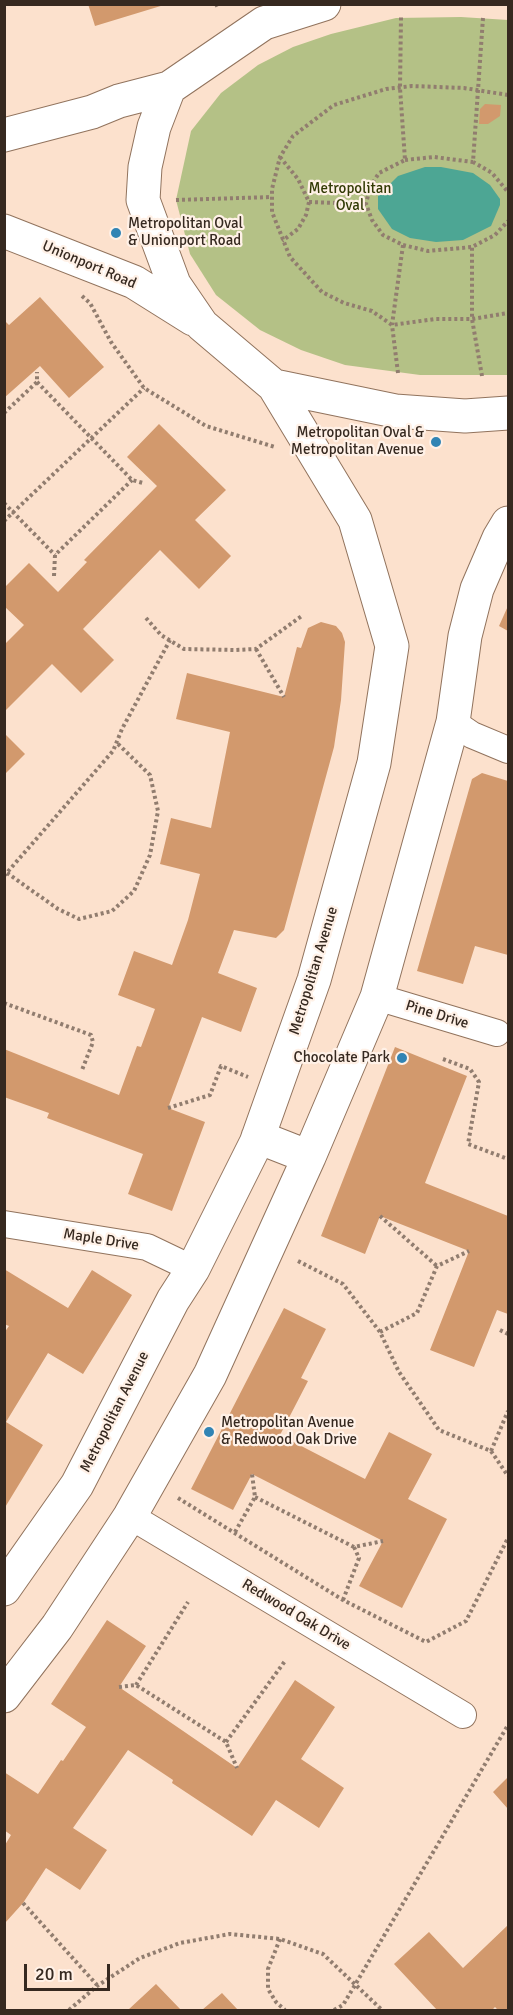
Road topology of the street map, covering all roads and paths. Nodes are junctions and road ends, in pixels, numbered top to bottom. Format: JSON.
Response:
{"nodes":[{"id":1,"x":324,"y":4,"type":"edge"},
{"id":2,"x":273,"y":14,"type":"edge"},
{"id":3,"x":401,"y":17,"type":"dead end"},
{"id":4,"x":483,"y":18,"type":"dead end"},
{"id":5,"x":169,"y":88,"type":"junction"},
{"id":6,"x":400,"y":88,"type":"junction"},
{"id":7,"x":479,"y":90,"type":"junction"},
{"id":8,"x":508,"y":95,"type":"edge"},
{"id":9,"x":4,"y":135,"type":"edge"},
{"id":10,"x":280,"y":157,"type":"junction"},
{"id":11,"x":405,"y":159,"type":"junction"},
{"id":12,"x":473,"y":162,"type":"junction"},
{"id":13,"x":508,"y":192,"type":"edge"},
{"id":14,"x":272,"y":197,"type":"junction"},
{"id":15,"x":176,"y":200,"type":"dead end"},
{"id":16,"x":309,"y":202,"type":"junction"},
{"id":17,"x":366,"y":204,"type":"junction"},
{"id":18,"x":508,"y":221,"type":"edge"},
{"id":19,"x":4,"y":231,"type":"edge"},
{"id":20,"x":282,"y":241,"type":"junction"},
{"id":21,"x":403,"y":245,"type":"junction"},
{"id":22,"x":472,"y":247,"type":"junction"},
{"id":23,"x":77,"y":291,"type":"dead end"},
{"id":24,"x":508,"y":313,"type":"edge"},
{"id":25,"x":472,"y":319,"type":"junction"},
{"id":26,"x":202,"y":325,"type":"junction"},
{"id":27,"x":392,"y":325,"type":"junction"},
{"id":28,"x":37,"y":372,"type":"dead end"},
{"id":29,"x":398,"y":373,"type":"dead end"},
{"id":30,"x":482,"y":376,"type":"dead end"},
{"id":31,"x":37,"y":382,"type":"junction"},
{"id":32,"x":274,"y":386,"type":"junction"},
{"id":33,"x":144,"y":388,"type":"junction"},
{"id":34,"x":508,"y":413,"type":"edge"},
{"id":35,"x":4,"y":414,"type":"edge"},
{"id":36,"x":92,"y":438,"type":"junction"},
{"id":37,"x":280,"y":448,"type":"dead end"},
{"id":38,"x":132,"y":480,"type":"junction"},
{"id":39,"x":142,"y":483,"type":"dead end"},
{"id":40,"x":4,"y":503,"type":"edge"},
{"id":41,"x":14,"y":513,"type":"junction"},
{"id":42,"x":4,"y":521,"type":"edge"},
{"id":43,"x":508,"y":523,"type":"edge"},
{"id":44,"x":55,"y":555,"type":"junction"},
{"id":45,"x":54,"y":576,"type":"dead end"},
{"id":46,"x":303,"y":615,"type":"dead end"},
{"id":47,"x":146,"y":618,"type":"dead end"},
{"id":48,"x":170,"y":640,"type":"junction"},
{"id":49,"x":256,"y":649,"type":"junction"},
{"id":50,"x":284,"y":697,"type":"dead end"},
{"id":51,"x":453,"y":722,"type":"junction"},
{"id":52,"x":116,"y":742,"type":"junction"},
{"id":53,"x":508,"y":750,"type":"edge"},
{"id":54,"x":6,"y":874,"type":"edge"},
{"id":55,"x":377,"y":997,"type":"junction"},
{"id":56,"x":4,"y":1003,"type":"edge"},
{"id":57,"x":497,"y":1033,"type":"dead end"},
{"id":58,"x":443,"y":1059,"type":"dead end"},
{"id":59,"x":82,"y":1070,"type":"dead end"},
{"id":60,"x":275,"y":1088,"type":"junction"},
{"id":61,"x":168,"y":1108,"type":"dead end"},
{"id":62,"x":258,"y":1137,"type":"junction"},
{"id":63,"x":309,"y":1158,"type":"junction"},
{"id":64,"x":508,"y":1159,"type":"edge"},
{"id":65,"x":380,"y":1216,"type":"dead end"},
{"id":66,"x":4,"y":1224,"type":"edge"},
{"id":67,"x":469,"y":1251,"type":"dead end"},
{"id":68,"x":298,"y":1261,"type":"dead end"},
{"id":69,"x":437,"y":1266,"type":"junction"},
{"id":70,"x":193,"y":1269,"type":"junction"},
{"id":71,"x":500,"y":1330,"type":"dead end"},
{"id":72,"x":380,"y":1332,"type":"junction"},
{"id":73,"x":508,"y":1334,"type":"edge"},
{"id":74,"x":508,"y":1411,"type":"edge"},
{"id":75,"x":491,"y":1451,"type":"junction"},
{"id":76,"x":252,"y":1474,"type":"dead end"},
{"id":77,"x":508,"y":1476,"type":"edge"},
{"id":78,"x":255,"y":1497,"type":"junction"},
{"id":79,"x":178,"y":1498,"type":"dead end"},
{"id":80,"x":130,"y":1516,"type":"junction"},
{"id":81,"x":235,"y":1532,"type":"junction"},
{"id":82,"x":508,"y":1538,"type":"edge"},
{"id":83,"x":383,"y":1541,"type":"dead end"},
{"id":84,"x":354,"y":1547,"type":"junction"},
{"id":85,"x":4,"y":1589,"type":"edge"},
{"id":86,"x":343,"y":1600,"type":"junction"},
{"id":87,"x":189,"y":1602,"type":"dead end"},
{"id":88,"x":285,"y":1661,"type":"dead end"},
{"id":89,"x":136,"y":1684,"type":"junction"},
{"id":90,"x":119,"y":1687,"type":"dead end"},
{"id":91,"x":4,"y":1696,"type":"edge"},
{"id":92,"x":462,"y":1715,"type":"dead end"},
{"id":93,"x":508,"y":1725,"type":"edge"},
{"id":94,"x":226,"y":1742,"type":"junction"},
{"id":95,"x":237,"y":1768,"type":"dead end"},
{"id":96,"x":23,"y":1903,"type":"dead end"},
{"id":97,"x":280,"y":1939,"type":"junction"},
{"id":98,"x":355,"y":1985,"type":"junction"},
{"id":99,"x":97,"y":1986,"type":"junction"},
{"id":100,"x":69,"y":2010,"type":"edge"},
{"id":101,"x":285,"y":2010,"type":"edge"},
{"id":102,"x":334,"y":2010,"type":"edge"},
{"id":103,"x":382,"y":2010,"type":"edge"}],
"edges":[{"from":1,"to":2,"type":"street"},
{"from":2,"to":5,"type":"street"},
{"from":3,"to":6,"type":"path"},
{"from":4,"to":7,"type":"path"},
{"from":5,"to":9,"type":"street"},
{"from":5,"to":26,"type":"street"},
{"from":6,"to":7,"type":"path"},
{"from":6,"to":10,"type":"path"},
{"from":6,"to":11,"type":"path"},
{"from":7,"to":8,"type":"path"},
{"from":7,"to":12,"type":"path"},
{"from":10,"to":14,"type":"path"},
{"from":10,"to":16,"type":"path"},
{"from":11,"to":12,"type":"path"},
{"from":11,"to":17,"type":"path"},
{"from":12,"to":13,"type":"path"},
{"from":14,"to":15,"type":"path"},
{"from":14,"to":20,"type":"path"},
{"from":16,"to":17,"type":"path"},
{"from":16,"to":20,"type":"path"},
{"from":17,"to":21,"type":"path"},
{"from":18,"to":22,"type":"path"},
{"from":19,"to":26,"type":"street","name":"Unionport Road"},
{"from":20,"to":27,"type":"path"},
{"from":21,"to":22,"type":"path"},
{"from":21,"to":27,"type":"path"},
{"from":22,"to":25,"type":"path"},
{"from":23,"to":33,"type":"path"},
{"from":24,"to":25,"type":"path"},
{"from":25,"to":27,"type":"path"},
{"from":25,"to":30,"type":"path"},
{"from":26,"to":32,"type":"street"},
{"from":27,"to":29,"type":"path"},
{"from":28,"to":31,"type":"path"},
{"from":31,"to":35,"type":"path"},
{"from":31,"to":36,"type":"path"},
{"from":32,"to":34,"type":"street"},
{"from":32,"to":60,"type":"street","name":"Metropolitan Avenue"},
{"from":33,"to":36,"type":"path"},
{"from":33,"to":37,"type":"path"},
{"from":36,"to":38,"type":"path"},
{"from":36,"to":41,"type":"path"},
{"from":38,"to":39,"type":"path"},
{"from":38,"to":44,"type":"path"},
{"from":40,"to":41,"type":"path"},
{"from":41,"to":42,"type":"path"},
{"from":41,"to":44,"type":"path"},
{"from":43,"to":51,"type":"street"},
{"from":44,"to":45,"type":"path"},
{"from":46,"to":49,"type":"path"},
{"from":47,"to":48,"type":"path"},
{"from":48,"to":49,"type":"path"},
{"from":48,"to":52,"type":"path"},
{"from":49,"to":50,"type":"path"},
{"from":51,"to":53,"type":"street"},
{"from":51,"to":55,"type":"street"},
{"from":52,"to":54,"type":"path"},
{"from":52,"to":54,"type":"path"},
{"from":55,"to":57,"type":"street","name":"Pine Drive"},
{"from":55,"to":63,"type":"street"},
{"from":56,"to":59,"type":"path"},
{"from":58,"to":64,"type":"path"},
{"from":60,"to":61,"type":"path"},
{"from":60,"to":62,"type":"street","name":"Metropolitan Avenue"},
{"from":62,"to":63,"type":"street"},
{"from":62,"to":70,"type":"street","name":"Metropolitan Avenue"},
{"from":63,"to":80,"type":"street"},
{"from":65,"to":69,"type":"path"},
{"from":66,"to":70,"type":"street","name":"Maple Drive"},
{"from":67,"to":69,"type":"path"},
{"from":68,"to":72,"type":"path"},
{"from":69,"to":72,"type":"path"},
{"from":70,"to":85,"type":"street","name":"Metropolitan Avenue"},
{"from":71,"to":73,"type":"path"},
{"from":72,"to":75,"type":"path"},
{"from":74,"to":75,"type":"path"},
{"from":75,"to":77,"type":"path"},
{"from":76,"to":78,"type":"path"},
{"from":78,"to":81,"type":"path"},
{"from":78,"to":84,"type":"path"},
{"from":79,"to":81,"type":"path"},
{"from":80,"to":91,"type":"street"},
{"from":80,"to":92,"type":"street","name":"Redwood Oak Drive"},
{"from":81,"to":86,"type":"path"},
{"from":82,"to":86,"type":"path"},
{"from":83,"to":84,"type":"path"},
{"from":84,"to":86,"type":"path"},
{"from":87,"to":89,"type":"path"},
{"from":88,"to":94,"type":"path"},
{"from":89,"to":90,"type":"path"},
{"from":89,"to":94,"type":"path"},
{"from":93,"to":98,"type":"path"},
{"from":94,"to":95,"type":"path"},
{"from":96,"to":99,"type":"path"},
{"from":97,"to":98,"type":"path"},
{"from":97,"to":99,"type":"path"},
{"from":97,"to":101,"type":"path"},
{"from":98,"to":102,"type":"path"},
{"from":98,"to":103,"type":"path"},
{"from":99,"to":100,"type":"path"}]}
